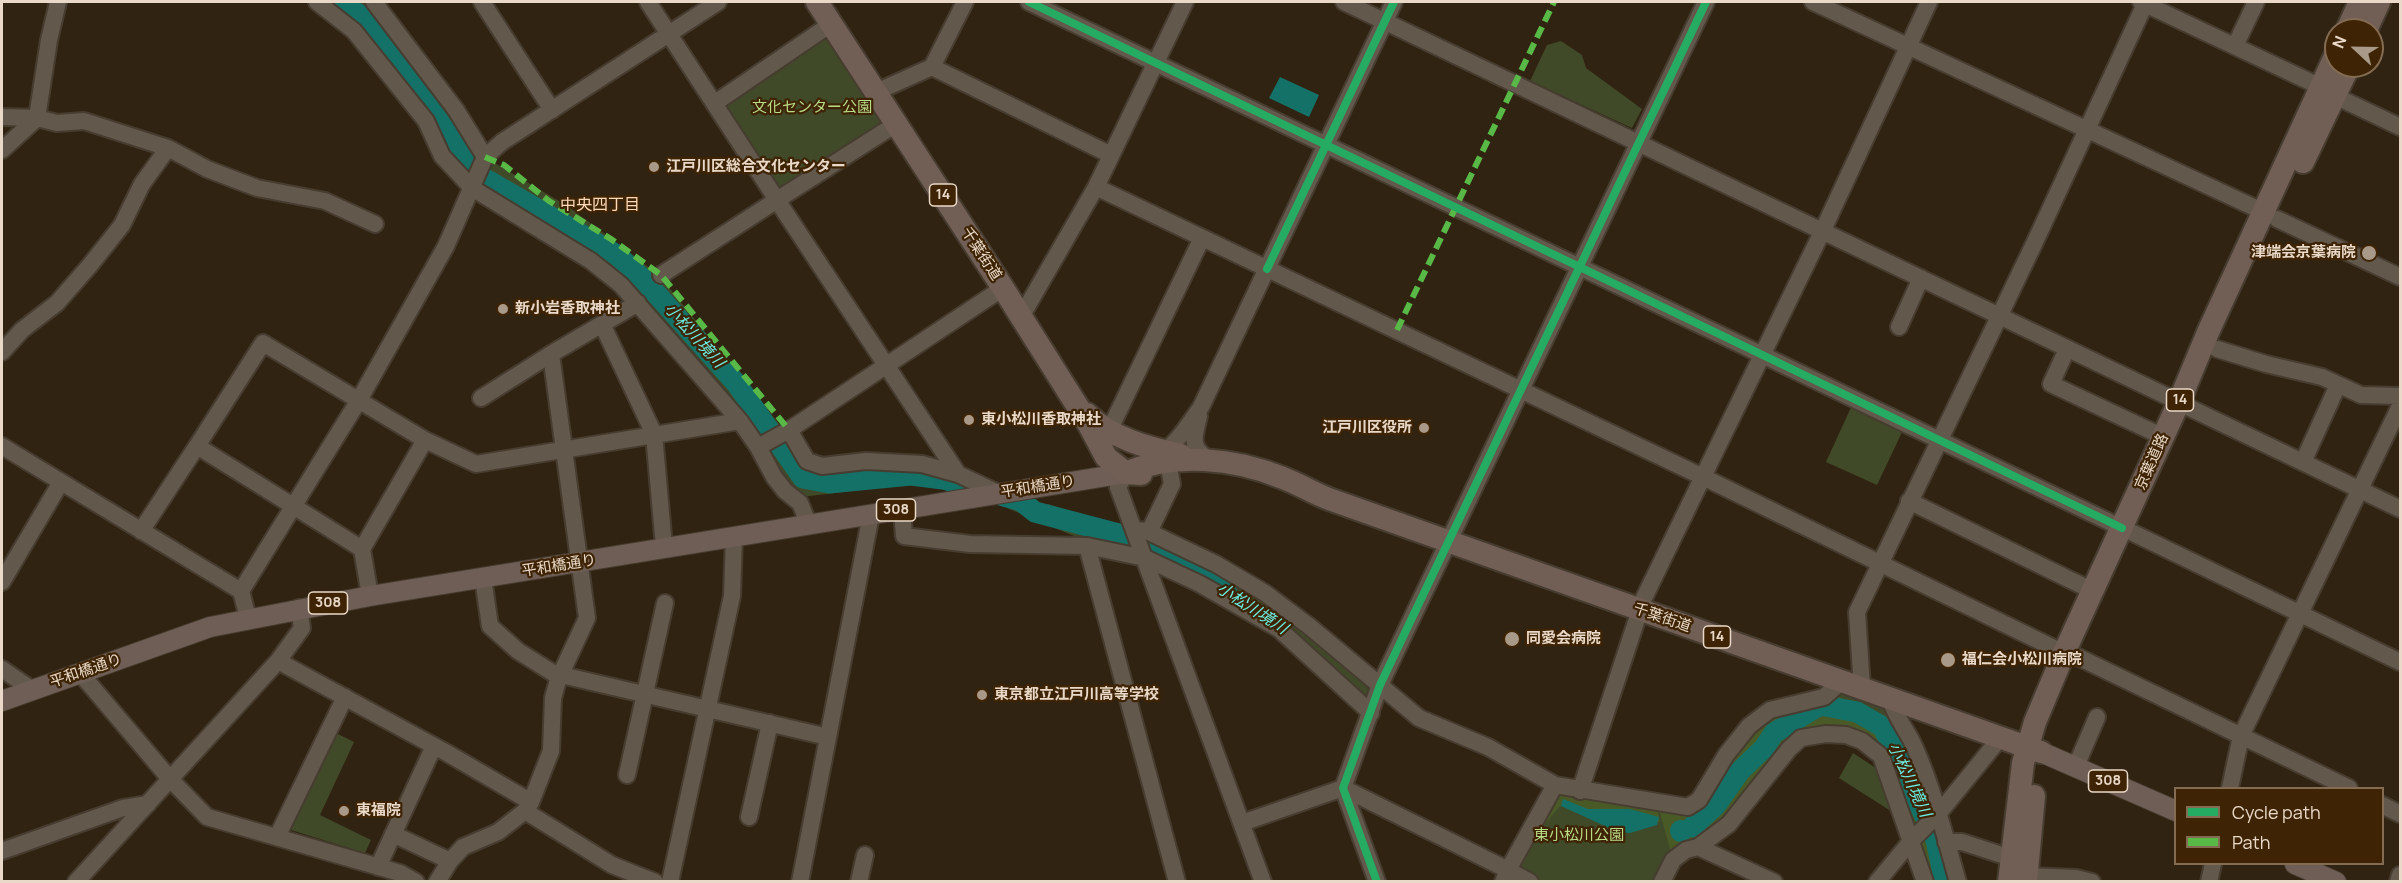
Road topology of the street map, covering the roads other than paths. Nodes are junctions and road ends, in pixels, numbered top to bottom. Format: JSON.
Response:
{"nodes":[{"id":1,"x":58,"y":2,"type":"edge"},
{"id":2,"x":317,"y":2,"type":"edge"},
{"id":3,"x":374,"y":2,"type":"edge"},
{"id":4,"x":482,"y":2,"type":"edge"},
{"id":5,"x":648,"y":2,"type":"edge"},
{"id":6,"x":718,"y":2,"type":"edge"},
{"id":7,"x":817,"y":2,"type":"edge"},
{"id":8,"x":965,"y":2,"type":"edge"},
{"id":9,"x":1029,"y":2,"type":"edge"},
{"id":10,"x":1185,"y":2,"type":"edge"},
{"id":11,"x":1344,"y":2,"type":"edge"},
{"id":12,"x":1394,"y":2,"type":"edge"},
{"id":13,"x":1706,"y":2,"type":"edge"},
{"id":14,"x":1814,"y":2,"type":"edge"},
{"id":15,"x":1929,"y":2,"type":"edge"},
{"id":16,"x":2144,"y":2,"type":"edge"},
{"id":17,"x":2256,"y":2,"type":"edge"},
{"id":18,"x":2360,"y":2,"type":"edge"},
{"id":19,"x":2379,"y":2,"type":"edge"},
{"id":20,"x":2353,"y":18,"type":"edge"},
{"id":21,"x":2372,"y":18,"type":"edge"},
{"id":22,"x":1385,"y":21,"type":"junction"},
{"id":23,"x":831,"y":24,"type":"junction"},
{"id":24,"x":669,"y":33,"type":"junction"},
{"id":25,"x":1908,"y":46,"type":"junction"},
{"id":26,"x":2235,"y":46,"type":"junction"},
{"id":27,"x":1155,"y":63,"type":"junction"},
{"id":28,"x":932,"y":67,"type":"junction"},
{"id":29,"x":2331,"y":78,"type":"edge"},
{"id":30,"x":2339,"y":78,"type":"edge"},
{"id":31,"x":2328,"y":91,"type":"junction"},
{"id":32,"x":876,"y":92,"type":"junction"},
{"id":33,"x":715,"y":103,"type":"junction"},
{"id":34,"x":552,"y":110,"type":"junction"},
{"id":35,"x":2,"y":117,"type":"edge"},
{"id":36,"x":37,"y":118,"type":"junction"},
{"id":37,"x":896,"y":124,"type":"junction"},
{"id":38,"x":2400,"y":126,"type":"edge"},
{"id":39,"x":2086,"y":130,"type":"junction"},
{"id":40,"x":1640,"y":141,"type":"junction"},
{"id":41,"x":1326,"y":144,"type":"junction"},
{"id":42,"x":168,"y":148,"type":"junction"},
{"id":43,"x":2,"y":150,"type":"edge"},
{"id":44,"x":1112,"y":155,"type":"junction"},
{"id":45,"x":478,"y":172,"type":"junction"},
{"id":46,"x":1096,"y":187,"type":"junction"},
{"id":47,"x":777,"y":200,"type":"junction"},
{"id":48,"x":2270,"y":216,"type":"junction"},
{"id":49,"x":375,"y":224,"type":"dead end"},
{"id":50,"x":1823,"y":230,"type":"junction"},
{"id":51,"x":1202,"y":238,"type":"junction"},
{"id":52,"x":1580,"y":268,"type":"junction"},
{"id":53,"x":1267,"y":269,"type":"junction"},
{"id":54,"x":661,"y":275,"type":"dead end"},
{"id":55,"x":1922,"y":278,"type":"junction"},
{"id":56,"x":2400,"y":278,"type":"edge"},
{"id":57,"x":1003,"y":288,"type":"junction"},
{"id":58,"x":638,"y":303,"type":"junction"},
{"id":59,"x":1999,"y":316,"type":"junction"},
{"id":60,"x":1021,"y":317,"type":"junction"},
{"id":61,"x":602,"y":324,"type":"junction"},
{"id":62,"x":1899,"y":327,"type":"dead end"},
{"id":63,"x":2067,"y":349,"type":"junction"},
{"id":64,"x":2217,"y":349,"type":"junction"},
{"id":65,"x":2,"y":352,"type":"edge"},
{"id":66,"x":551,"y":354,"type":"junction"},
{"id":67,"x":1763,"y":354,"type":"junction"},
{"id":68,"x":886,"y":366,"type":"junction"},
{"id":69,"x":2338,"y":385,"type":"junction"},
{"id":70,"x":1067,"y":390,"type":"junction"},
{"id":71,"x":1521,"y":391,"type":"junction"},
{"id":72,"x":2400,"y":396,"type":"edge"},
{"id":73,"x":481,"y":398,"type":"dead end"},
{"id":74,"x":359,"y":400,"type":"junction"},
{"id":75,"x":2184,"y":405,"type":"junction"},
{"id":76,"x":1201,"y":406,"type":"junction"},
{"id":77,"x":2400,"y":406,"type":"edge"},
{"id":78,"x":740,"y":421,"type":"junction"},
{"id":79,"x":1109,"y":431,"type":"junction"},
{"id":80,"x":786,"y":432,"type":"junction"},
{"id":81,"x":2153,"y":432,"type":"dead end"},
{"id":82,"x":654,"y":434,"type":"junction"},
{"id":83,"x":1940,"y":439,"type":"junction"},
{"id":84,"x":425,"y":440,"type":"junction"},
{"id":85,"x":761,"y":445,"type":"junction"},
{"id":86,"x":197,"y":446,"type":"junction"},
{"id":87,"x":2,"y":448,"type":"edge"},
{"id":88,"x":564,"y":450,"type":"junction"},
{"id":89,"x":1209,"y":460,"type":"junction"},
{"id":90,"x":1168,"y":462,"type":"junction"},
{"id":91,"x":2303,"y":462,"type":"junction"},
{"id":92,"x":1136,"y":469,"type":"junction"},
{"id":93,"x":958,"y":474,"type":"junction"},
{"id":94,"x":1703,"y":477,"type":"junction"},
{"id":95,"x":61,"y":482,"type":"junction"},
{"id":96,"x":2361,"y":490,"type":"junction"},
{"id":97,"x":998,"y":493,"type":"junction"},
{"id":98,"x":1317,"y":495,"type":"junction"},
{"id":99,"x":1909,"y":501,"type":"junction"},
{"id":100,"x":292,"y":507,"type":"junction"},
{"id":101,"x":902,"y":509,"type":"junction"},
{"id":102,"x":2400,"y":509,"type":"edge"},
{"id":103,"x":871,"y":515,"type":"junction"},
{"id":104,"x":809,"y":525,"type":"junction"},
{"id":105,"x":2128,"y":530,"type":"junction"},
{"id":106,"x":141,"y":531,"type":"junction"},
{"id":107,"x":1142,"y":531,"type":"junction"},
{"id":108,"x":663,"y":536,"type":"dead end"},
{"id":109,"x":734,"y":537,"type":"junction"},
{"id":110,"x":1447,"y":541,"type":"junction"},
{"id":111,"x":1087,"y":546,"type":"junction"},
{"id":112,"x":362,"y":549,"type":"junction"},
{"id":113,"x":1145,"y":558,"type":"junction"},
{"id":114,"x":1880,"y":562,"type":"junction"},
{"id":115,"x":580,"y":563,"type":"junction"},
{"id":116,"x":483,"y":579,"type":"junction"},
{"id":117,"x":2,"y":582,"type":"edge"},
{"id":118,"x":241,"y":591,"type":"junction"},
{"id":119,"x":2093,"y":591,"type":"junction"},
{"id":120,"x":370,"y":596,"type":"junction"},
{"id":121,"x":665,"y":603,"type":"dead end"},
{"id":122,"x":299,"y":608,"type":"junction"},
{"id":123,"x":1639,"y":610,"type":"junction"},
{"id":124,"x":2301,"y":614,"type":"junction"},
{"id":125,"x":248,"y":618,"type":"junction"},
{"id":126,"x":2071,"y":655,"type":"junction"},
{"id":127,"x":278,"y":661,"type":"junction"},
{"id":128,"x":2400,"y":662,"type":"edge"},
{"id":129,"x":2,"y":669,"type":"edge"},
{"id":130,"x":81,"y":674,"type":"junction"},
{"id":131,"x":560,"y":675,"type":"junction"},
{"id":132,"x":1852,"y":684,"type":"junction"},
{"id":133,"x":1380,"y":685,"type":"junction"},
{"id":134,"x":31,"y":689,"type":"junction"},
{"id":135,"x":645,"y":694,"type":"junction"},
{"id":136,"x":345,"y":697,"type":"junction"},
{"id":137,"x":1890,"y":698,"type":"junction"},
{"id":138,"x":2,"y":700,"type":"edge"},
{"id":139,"x":708,"y":708,"type":"junction"},
{"id":140,"x":1371,"y":713,"type":"junction"},
{"id":141,"x":2097,"y":717,"type":"dead end"},
{"id":142,"x":770,"y":723,"type":"junction"},
{"id":143,"x":2241,"y":736,"type":"junction"},
{"id":144,"x":828,"y":737,"type":"junction"},
{"id":145,"x":2001,"y":737,"type":"junction"},
{"id":146,"x":434,"y":746,"type":"junction"},
{"id":147,"x":2034,"y":749,"type":"junction"},
{"id":148,"x":2076,"y":766,"type":"junction"},
{"id":149,"x":627,"y":775,"type":"dead end"},
{"id":150,"x":170,"y":779,"type":"junction"},
{"id":151,"x":1555,"y":785,"type":"junction"},
{"id":152,"x":2230,"y":787,"type":"edge"},
{"id":153,"x":2345,"y":787,"type":"edge"},
{"id":154,"x":1343,"y":788,"type":"junction"},
{"id":155,"x":1580,"y":791,"type":"junction"},
{"id":156,"x":148,"y":804,"type":"junction"},
{"id":157,"x":2384,"y":806,"type":"edge"},
{"id":158,"x":528,"y":807,"type":"junction"},
{"id":159,"x":2174,"y":811,"type":"edge"},
{"id":160,"x":2400,"y":814,"type":"edge"},
{"id":161,"x":1936,"y":815,"type":"junction"},
{"id":162,"x":749,"y":817,"type":"dead end"},
{"id":163,"x":1242,"y":823,"type":"junction"},
{"id":164,"x":393,"y":834,"type":"junction"},
{"id":165,"x":277,"y":837,"type":"junction"},
{"id":166,"x":1915,"y":837,"type":"junction"},
{"id":167,"x":1946,"y":842,"type":"junction"},
{"id":168,"x":1698,"y":847,"type":"junction"},
{"id":169,"x":2,"y":851,"type":"edge"},
{"id":170,"x":865,"y":855,"type":"dead end"},
{"id":171,"x":2012,"y":858,"type":"junction"},
{"id":172,"x":450,"y":861,"type":"junction"},
{"id":173,"x":2213,"y":865,"type":"edge"},
{"id":174,"x":2297,"y":865,"type":"edge"},
{"id":175,"x":378,"y":867,"type":"junction"},
{"id":176,"x":2400,"y":875,"type":"edge"},
{"id":177,"x":1505,"y":876,"type":"edge"},
{"id":178,"x":2020,"y":880,"type":"edge"},
{"id":179,"x":76,"y":882,"type":"edge"},
{"id":180,"x":416,"y":882,"type":"edge"},
{"id":181,"x":436,"y":882,"type":"edge"},
{"id":182,"x":655,"y":882,"type":"edge"},
{"id":183,"x":670,"y":882,"type":"edge"},
{"id":184,"x":800,"y":882,"type":"edge"},
{"id":185,"x":859,"y":882,"type":"edge"},
{"id":186,"x":1177,"y":882,"type":"edge"},
{"id":187,"x":1263,"y":882,"type":"edge"},
{"id":188,"x":1377,"y":882,"type":"edge"},
{"id":189,"x":1530,"y":882,"type":"edge"},
{"id":190,"x":1662,"y":882,"type":"edge"},
{"id":191,"x":1774,"y":882,"type":"edge"},
{"id":192,"x":1877,"y":882,"type":"edge"},
{"id":193,"x":1925,"y":882,"type":"edge"},
{"id":194,"x":1958,"y":882,"type":"edge"},
{"id":195,"x":2092,"y":882,"type":"edge"},
{"id":196,"x":2209,"y":882,"type":"edge"},
{"id":197,"x":2336,"y":882,"type":"edge"},
{"id":198,"x":2398,"y":882,"type":"edge"}],
"edges":[{"from":1,"to":36,"type":"street"},
{"from":2,"to":45,"type":"street"},
{"from":3,"to":45,"type":"street"},
{"from":4,"to":34,"type":"street"},
{"from":5,"to":24,"type":"street"},
{"from":6,"to":24,"type":"street"},
{"from":7,"to":23,"type":"highway","name":"千葉街道","number":"14"},
{"from":8,"to":28,"type":"street"},
{"from":9,"to":27,"type":"street"},
{"from":10,"to":27,"type":"street"},
{"from":11,"to":22,"type":"street"},
{"from":12,"to":22,"type":"street"},
{"from":13,"to":40,"type":"street"},
{"from":14,"to":25,"type":"street"},
{"from":15,"to":25,"type":"street"},
{"from":16,"to":26,"type":"street"},
{"from":16,"to":39,"type":"street"},
{"from":17,"to":26,"type":"street"},
{"from":18,"to":20,"type":"highway"},
{"from":19,"to":21,"type":"highway"},
{"from":22,"to":40,"type":"street"},
{"from":22,"to":41,"type":"street"},
{"from":23,"to":32,"type":"highway","name":"千葉街道","number":"14"},
{"from":23,"to":33,"type":"street"},
{"from":24,"to":33,"type":"street"},
{"from":24,"to":34,"type":"street"},
{"from":25,"to":39,"type":"street"},
{"from":25,"to":50,"type":"street"},
{"from":26,"to":31,"type":"street"},
{"from":27,"to":41,"type":"street"},
{"from":27,"to":44,"type":"street"},
{"from":28,"to":32,"type":"street"},
{"from":28,"to":44,"type":"street"},
{"from":29,"to":31,"type":"highway","name":"京葉道路","number":"14"},
{"from":30,"to":31,"type":"highway","name":"京葉道路","number":"14"},
{"from":31,"to":38,"type":"street"},
{"from":31,"to":48,"type":"highway","name":"京葉道路","number":"14"},
{"from":32,"to":37,"type":"highway","name":"千葉街道","number":"14"},
{"from":33,"to":47,"type":"street"},
{"from":34,"to":45,"type":"street"},
{"from":35,"to":36,"type":"street"},
{"from":36,"to":42,"type":"street"},
{"from":36,"to":43,"type":"street"},
{"from":37,"to":47,"type":"street"},
{"from":37,"to":57,"type":"highway","name":"千葉街道","number":"14"},
{"from":39,"to":48,"type":"street"},
{"from":39,"to":59,"type":"street"},
{"from":40,"to":50,"type":"street"},
{"from":40,"to":52,"type":"street"},
{"from":41,"to":52,"type":"street"},
{"from":41,"to":53,"type":"street"},
{"from":42,"to":49,"type":"street"},
{"from":42,"to":65,"type":"street"},
{"from":44,"to":46,"type":"street"},
{"from":45,"to":58,"type":"street"},
{"from":45,"to":74,"type":"street"},
{"from":46,"to":51,"type":"street"},
{"from":46,"to":60,"type":"street"},
{"from":47,"to":54,"type":"street"},
{"from":47,"to":68,"type":"street"},
{"from":48,"to":56,"type":"street"},
{"from":48,"to":64,"type":"highway","name":"京葉道路","number":"14"},
{"from":48,"to":75,"type":"highway","name":"京葉道路","number":"14"},
{"from":50,"to":55,"type":"street"},
{"from":50,"to":67,"type":"street"},
{"from":51,"to":53,"type":"street"},
{"from":51,"to":79,"type":"street"},
{"from":52,"to":67,"type":"street"},
{"from":52,"to":71,"type":"street"},
{"from":53,"to":71,"type":"street"},
{"from":53,"to":76,"type":"street"},
{"from":55,"to":59,"type":"street"},
{"from":55,"to":62,"type":"street"},
{"from":57,"to":60,"type":"highway","name":"千葉街道","number":"14"},
{"from":57,"to":68,"type":"street"},
{"from":58,"to":61,"type":"street"},
{"from":58,"to":78,"type":"street"},
{"from":59,"to":63,"type":"street"},
{"from":59,"to":83,"type":"street"},
{"from":60,"to":70,"type":"highway","name":"千葉街道","number":"14"},
{"from":61,"to":66,"type":"street"},
{"from":61,"to":82,"type":"street"},
{"from":63,"to":75,"type":"street"},
{"from":63,"to":81,"type":"street"},
{"from":64,"to":69,"type":"street"},
{"from":64,"to":75,"type":"highway","name":"京葉道路","number":"14"},
{"from":66,"to":73,"type":"street"},
{"from":66,"to":88,"type":"street"},
{"from":67,"to":83,"type":"street"},
{"from":67,"to":94,"type":"street"},
{"from":68,"to":80,"type":"street"},
{"from":68,"to":93,"type":"street"},
{"from":69,"to":72,"type":"street"},
{"from":69,"to":91,"type":"street"},
{"from":70,"to":79,"type":"highway"},
{"from":70,"to":92,"type":"highway","name":"千葉街道","number":"14"},
{"from":71,"to":94,"type":"street"},
{"from":71,"to":110,"type":"street"},
{"from":74,"to":84,"type":"street"},
{"from":74,"to":86,"type":"street"},
{"from":74,"to":100,"type":"street"},
{"from":75,"to":91,"type":"street"},
{"from":75,"to":105,"type":"highway","name":"京葉道路","number":"14"},
{"from":76,"to":89,"type":"street"},
{"from":76,"to":90,"type":"street"},
{"from":77,"to":96,"type":"street"},
{"from":78,"to":82,"type":"street"},
{"from":78,"to":85,"type":"street"},
{"from":79,"to":90,"type":"highway"},
{"from":80,"to":85,"type":"street"},
{"from":80,"to":93,"type":"street"},
{"from":82,"to":88,"type":"street"},
{"from":82,"to":108,"type":"street"},
{"from":83,"to":99,"type":"street"},
{"from":83,"to":105,"type":"street"},
{"from":84,"to":88,"type":"street"},
{"from":84,"to":112,"type":"street"},
{"from":85,"to":104,"type":"street"},
{"from":86,"to":100,"type":"street"},
{"from":86,"to":106,"type":"street"},
{"from":87,"to":95,"type":"street"},
{"from":88,"to":115,"type":"street"},
{"from":89,"to":90,"type":"highway"},
{"from":89,"to":92,"type":"highway","name":"千葉街道","number":"14"},
{"from":89,"to":98,"type":"highway","name":"千葉街道","number":"14"},
{"from":90,"to":92,"type":"highway","name":"千葉街道","number":"14"},
{"from":90,"to":98,"type":"highway","name":"千葉街道","number":"14"},
{"from":90,"to":107,"type":"street"},
{"from":91,"to":96,"type":"street"},
{"from":92,"to":97,"type":"main road","name":"平和橋通り","number":"308"},
{"from":92,"to":107,"type":"street"},
{"from":93,"to":97,"type":"street"},
{"from":94,"to":114,"type":"street"},
{"from":94,"to":123,"type":"street"},
{"from":95,"to":106,"type":"street"},
{"from":95,"to":117,"type":"street"},
{"from":96,"to":102,"type":"street"},
{"from":96,"to":124,"type":"street"},
{"from":97,"to":101,"type":"main road","name":"平和橋通り","number":"308"},
{"from":98,"to":110,"type":"highway","name":"千葉街道","number":"14"},
{"from":99,"to":114,"type":"street"},
{"from":99,"to":119,"type":"street"},
{"from":100,"to":112,"type":"street"},
{"from":100,"to":118,"type":"street"},
{"from":101,"to":103,"type":"main road","name":"平和橋通り","number":"308"},
{"from":101,"to":111,"type":"street"},
{"from":103,"to":104,"type":"main road","name":"平和橋通り","number":"308"},
{"from":103,"to":144,"type":"street"},
{"from":104,"to":109,"type":"main road","name":"平和橋通り","number":"308"},
{"from":105,"to":119,"type":"highway","name":"京葉道路","number":"14"},
{"from":105,"to":124,"type":"street"},
{"from":105,"to":126,"type":"highway","name":"京葉道路","number":"14"},
{"from":106,"to":118,"type":"street"},
{"from":107,"to":113,"type":"street"},
{"from":107,"to":133,"type":"street"},
{"from":109,"to":115,"type":"main road","name":"平和橋通り","number":"308"},
{"from":109,"to":139,"type":"street"},
{"from":110,"to":123,"type":"highway","name":"千葉街道","number":"14"},
{"from":110,"to":133,"type":"street"},
{"from":111,"to":113,"type":"street"},
{"from":111,"to":186,"type":"street"},
{"from":112,"to":120,"type":"street"},
{"from":113,"to":140,"type":"street"},
{"from":113,"to":163,"type":"street"},
{"from":114,"to":126,"type":"street"},
{"from":114,"to":132,"type":"street"},
{"from":115,"to":116,"type":"main road","name":"平和橋通り","number":"308"},
{"from":115,"to":131,"type":"street"},
{"from":116,"to":120,"type":"main road","name":"平和橋通り","number":"308"},
{"from":116,"to":131,"type":"street"},
{"from":118,"to":125,"type":"street"},
{"from":119,"to":126,"type":"highway","name":"京葉道路","number":"14"},
{"from":120,"to":122,"type":"main road","name":"平和橋通り","number":"308"},
{"from":121,"to":135,"type":"street"},
{"from":122,"to":125,"type":"main road","name":"平和橋通り","number":"308"},
{"from":122,"to":127,"type":"street"},
{"from":123,"to":132,"type":"highway","name":"千葉街道","number":"14"},
{"from":123,"to":155,"type":"street"},
{"from":124,"to":128,"type":"street"},
{"from":124,"to":143,"type":"street"},
{"from":125,"to":130,"type":"main road","name":"平和橋通り","number":"308"},
{"from":126,"to":143,"type":"street"},
{"from":126,"to":147,"type":"highway","name":"京葉道路","number":"14"},
{"from":127,"to":136,"type":"street"},
{"from":127,"to":150,"type":"street"},
{"from":129,"to":134,"type":"street"},
{"from":130,"to":134,"type":"main road","name":"平和橋通り","number":"308"},
{"from":130,"to":150,"type":"street"},
{"from":131,"to":135,"type":"street"},
{"from":131,"to":158,"type":"street"},
{"from":132,"to":137,"type":"highway","name":"千葉街道","number":"14"},
{"from":132,"to":155,"type":"street"},
{"from":133,"to":140,"type":"street"},
{"from":133,"to":151,"type":"street"},
{"from":134,"to":138,"type":"main road","name":"平和橋通り","number":"308"},
{"from":135,"to":139,"type":"street"},
{"from":135,"to":149,"type":"street"},
{"from":136,"to":146,"type":"street"},
{"from":136,"to":165,"type":"street"},
{"from":137,"to":145,"type":"highway","name":"千葉街道","number":"14"},
{"from":137,"to":161,"type":"street"},
{"from":139,"to":142,"type":"street"},
{"from":139,"to":183,"type":"street"},
{"from":140,"to":154,"type":"street"},
{"from":141,"to":148,"type":"street"},
{"from":142,"to":144,"type":"street"},
{"from":142,"to":162,"type":"street"},
{"from":143,"to":152,"type":"street"},
{"from":143,"to":153,"type":"street"},
{"from":144,"to":184,"type":"street"},
{"from":145,"to":147,"type":"highway","name":"千葉街道","number":"14"},
{"from":145,"to":161,"type":"street"},
{"from":146,"to":158,"type":"street"},
{"from":146,"to":164,"type":"street"},
{"from":147,"to":148,"type":"main road","number":"308"},
{"from":147,"to":171,"type":"highway","name":"京葉道路","number":"14"},
{"from":147,"to":178,"type":"highway","name":"京葉道路","number":"14"},
{"from":148,"to":159,"type":"main road","number":"308"},
{"from":150,"to":156,"type":"street"},
{"from":150,"to":165,"type":"street"},
{"from":151,"to":155,"type":"street"},
{"from":151,"to":177,"type":"street"},
{"from":154,"to":163,"type":"street"},
{"from":154,"to":177,"type":"street"},
{"from":154,"to":188,"type":"street"},
{"from":156,"to":169,"type":"street"},
{"from":156,"to":179,"type":"street"},
{"from":157,"to":160,"type":"street"},
{"from":158,"to":172,"type":"street"},
{"from":158,"to":182,"type":"street"},
{"from":161,"to":166,"type":"street"},
{"from":161,"to":167,"type":"street"},
{"from":163,"to":187,"type":"street"},
{"from":164,"to":172,"type":"street"},
{"from":164,"to":175,"type":"street"},
{"from":165,"to":175,"type":"street"},
{"from":166,"to":168,"type":"street"},
{"from":166,"to":192,"type":"street"},
{"from":166,"to":193,"type":"street"},
{"from":167,"to":171,"type":"street"},
{"from":167,"to":194,"type":"street"},
{"from":168,"to":190,"type":"street"},
{"from":168,"to":191,"type":"street"},
{"from":170,"to":185,"type":"street"},
{"from":171,"to":178,"type":"highway","name":"京葉道路","number":"14"},
{"from":172,"to":181,"type":"street"},
{"from":173,"to":196,"type":"street"},
{"from":174,"to":197,"type":"main road"},
{"from":175,"to":180,"type":"street"},
{"from":176,"to":198,"type":"street"},
{"from":177,"to":189,"type":"street"},
{"from":178,"to":195,"type":"street"}]}
